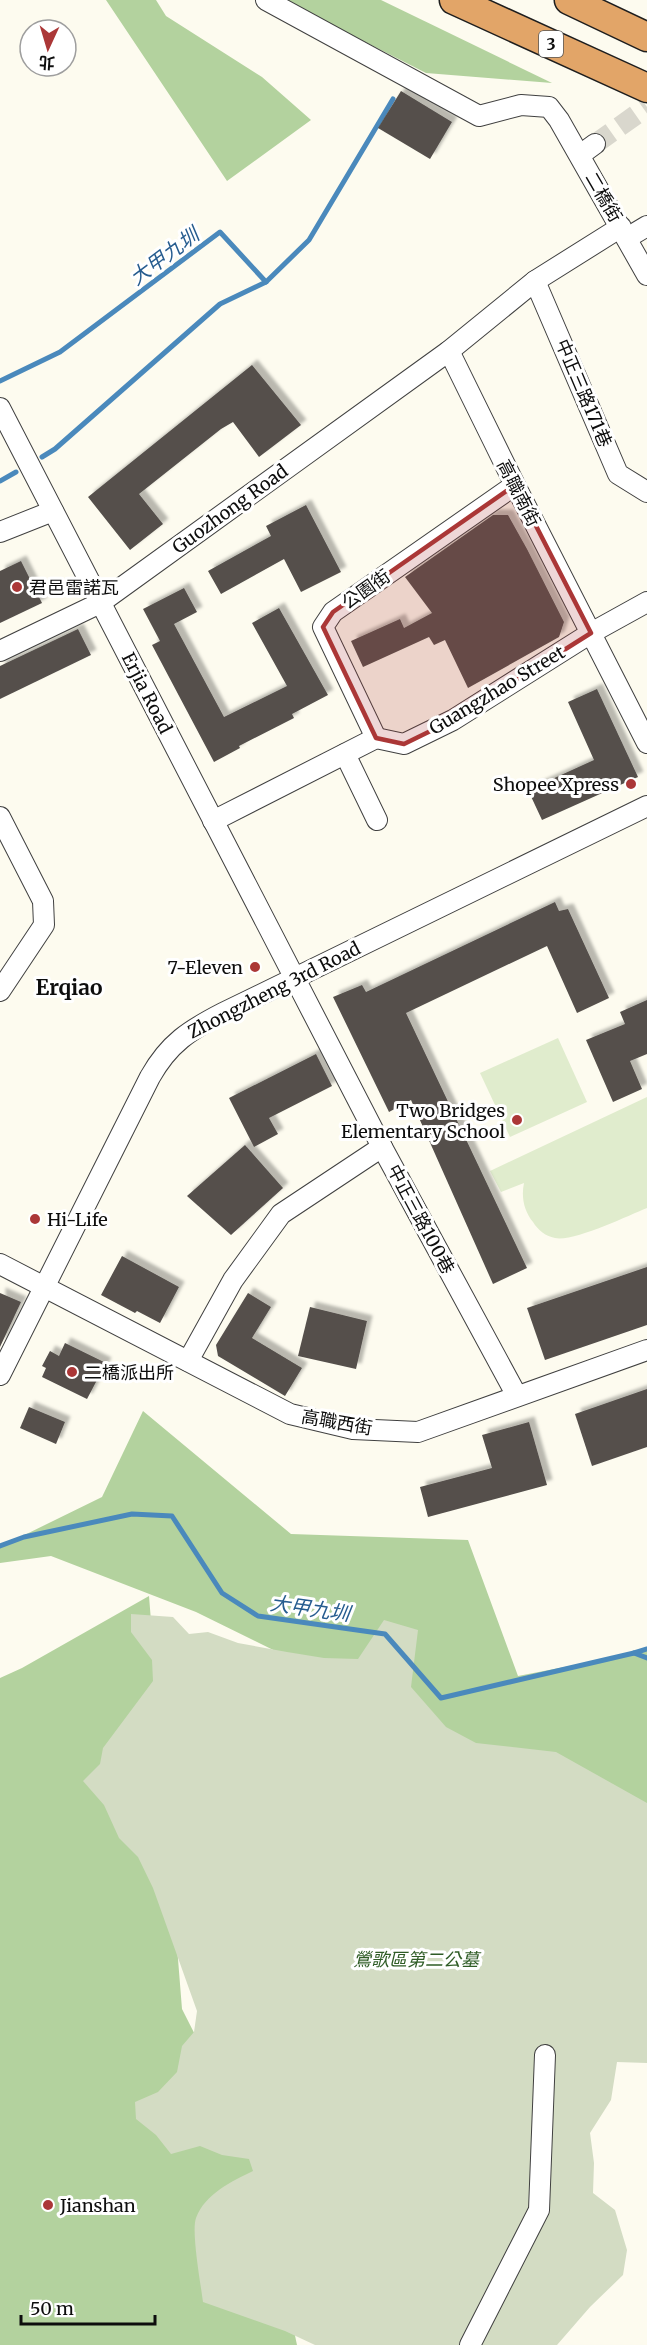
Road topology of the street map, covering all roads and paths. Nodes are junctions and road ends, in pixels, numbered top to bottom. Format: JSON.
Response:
{"nodes":[{"id":1,"x":266,"y":0,"type":"edge"},
{"id":2,"x":454,"y":0,"type":"edge"},
{"id":3,"x":569,"y":0,"type":"edge"},
{"id":4,"x":647,"y":37,"type":"edge"},
{"id":5,"x":647,"y":88,"type":"edge"},
{"id":6,"x":596,"y":144,"type":"tunnel mouth"},
{"id":7,"x":579,"y":155,"type":"junction"},
{"id":8,"x":647,"y":226,"type":"edge"},
{"id":9,"x":624,"y":232,"type":"junction"},
{"id":10,"x":647,"y":275,"type":"edge"},
{"id":11,"x":535,"y":281,"type":"junction"},
{"id":12,"x":449,"y":351,"type":"junction"},
{"id":13,"x":0,"y":408,"type":"edge"},
{"id":14,"x":515,"y":485,"type":"junction"},
{"id":15,"x":647,"y":492,"type":"edge"},
{"id":16,"x":53,"y":511,"type":"junction"},
{"id":17,"x":0,"y":532,"type":"edge"},
{"id":18,"x":647,"y":602,"type":"edge"},
{"id":19,"x":100,"y":603,"type":"junction"},
{"id":20,"x":591,"y":633,"type":"junction"},
{"id":21,"x":0,"y":651,"type":"edge"},
{"id":22,"x":376,"y":738,"type":"junction"},
{"id":23,"x":647,"y":743,"type":"edge"},
{"id":24,"x":345,"y":754,"type":"junction"},
{"id":25,"x":647,"y":806,"type":"edge"},
{"id":26,"x":0,"y":817,"type":"edge"},
{"id":27,"x":377,"y":820,"type":"dead end"},
{"id":28,"x":213,"y":821,"type":"junction"},
{"id":29,"x":294,"y":977,"type":"junction"},
{"id":30,"x":0,"y":991,"type":"edge"},
{"id":31,"x":382,"y":1147,"type":"junction"},
{"id":32,"x":0,"y":1248,"type":"edge"},
{"id":33,"x":0,"y":1264,"type":"edge"},
{"id":34,"x":44,"y":1287,"type":"junction"},
{"id":35,"x":647,"y":1350,"type":"edge"},
{"id":36,"x":188,"y":1361,"type":"junction"},
{"id":37,"x":0,"y":1375,"type":"edge"},
{"id":38,"x":517,"y":1396,"type":"junction"},
{"id":39,"x":546,"y":2055,"type":"dead end"},
{"id":40,"x":470,"y":2345,"type":"edge"}],
"edges":[{"from":1,"to":7,"type":"street","name":"二橋街"},
{"from":2,"to":5,"type":"highway","number":"3"},
{"from":3,"to":4,"type":"highway"},
{"from":6,"to":7,"type":"street"},
{"from":7,"to":9,"type":"street","name":"二橋街"},
{"from":8,"to":9,"type":"street"},
{"from":9,"to":10,"type":"street","name":"二橋街"},
{"from":9,"to":11,"type":"street"},
{"from":11,"to":12,"type":"street"},
{"from":11,"to":15,"type":"street","name":"中正三路171巷"},
{"from":12,"to":14,"type":"street","name":"高職南街"},
{"from":12,"to":19,"type":"street","name":"Guozhong Road"},
{"from":13,"to":16,"type":"street","name":"Erjia Road"},
{"from":14,"to":20,"type":"street","name":"高職南街"},
{"from":14,"to":22,"type":"street","name":"公園街"},
{"from":16,"to":17,"type":"street"},
{"from":16,"to":19,"type":"street","name":"Erjia Road"},
{"from":18,"to":20,"type":"street","name":"Guangzhao Street"},
{"from":19,"to":21,"type":"street","name":"Guozhong Road"},
{"from":19,"to":28,"type":"street","name":"Erjia Road"},
{"from":20,"to":22,"type":"street","name":"Guangzhao Street"},
{"from":20,"to":23,"type":"street","name":"高職南街"},
{"from":22,"to":24,"type":"street"},
{"from":24,"to":27,"type":"street"},
{"from":24,"to":28,"type":"street"},
{"from":25,"to":29,"type":"street","name":"Zhongzheng 3rd Road"},
{"from":26,"to":30,"type":"street"},
{"from":28,"to":29,"type":"street","name":"Erjia Road"},
{"from":29,"to":31,"type":"street","name":"中正三路100巷"},
{"from":29,"to":34,"type":"street","name":"Zhongzheng 3rd Road"},
{"from":31,"to":36,"type":"street"},
{"from":31,"to":38,"type":"street","name":"中正三路100巷"},
{"from":32,"to":34,"type":"street"},
{"from":33,"to":34,"type":"street"},
{"from":34,"to":36,"type":"street","name":"高職西街"},
{"from":34,"to":37,"type":"street","name":"Zhongzheng 3rd Road"},
{"from":35,"to":38,"type":"street","name":"高職西街"},
{"from":36,"to":38,"type":"street","name":"高職西街"},
{"from":39,"to":40,"type":"street"}]}
